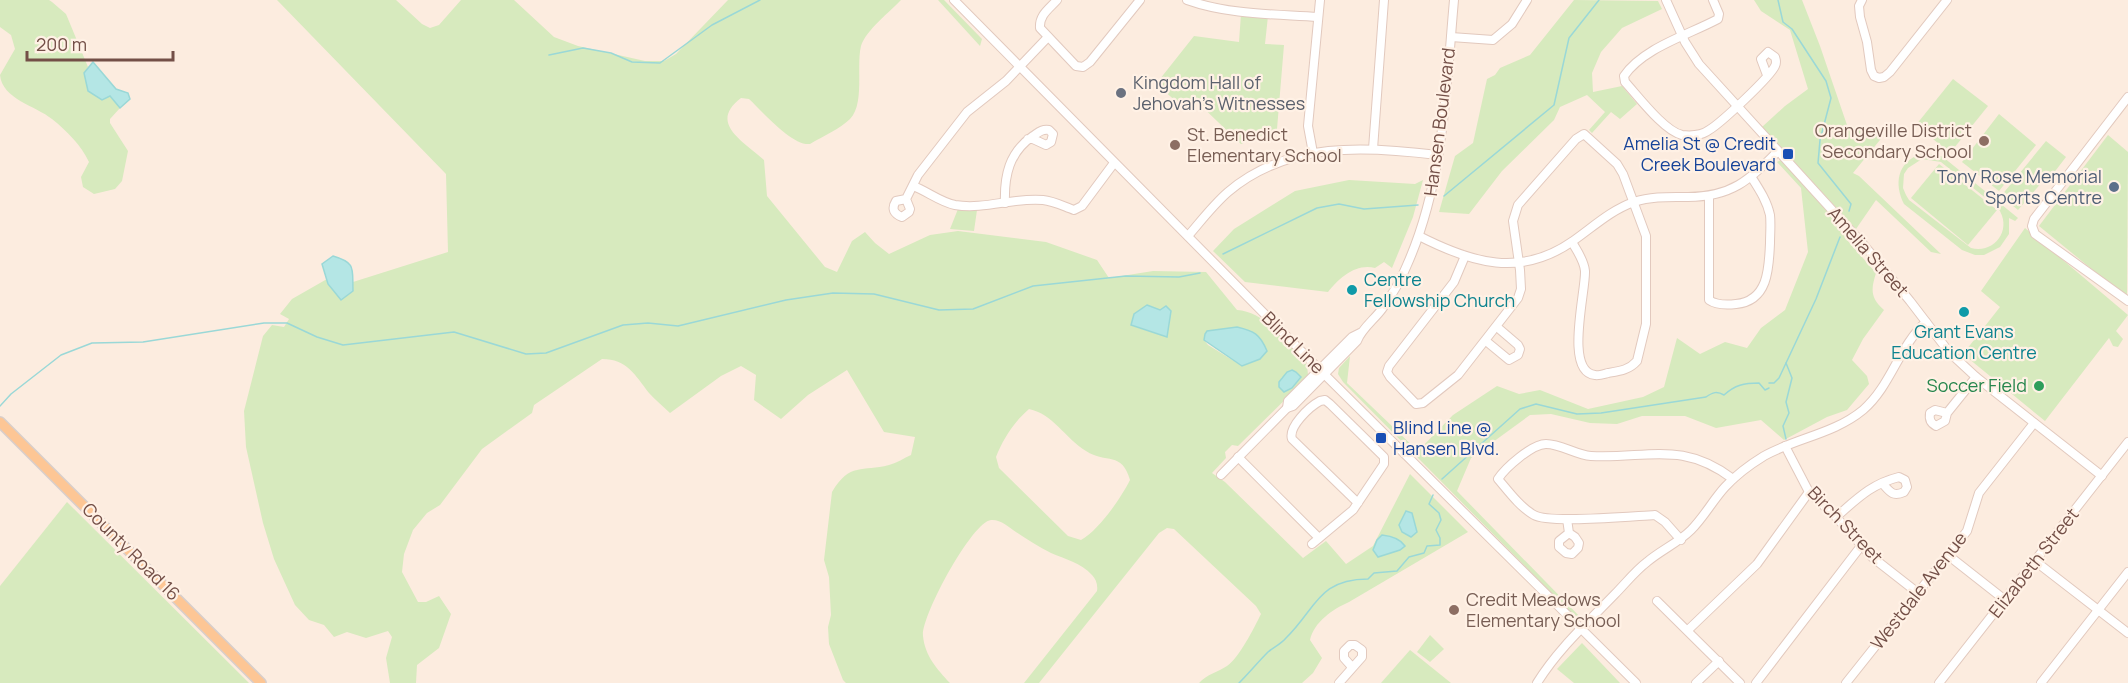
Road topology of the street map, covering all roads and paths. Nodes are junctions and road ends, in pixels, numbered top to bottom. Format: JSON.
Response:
{"nodes":[{"id":1,"x":954,"y":0,"type":"edge"},
{"id":2,"x":1057,"y":0,"type":"edge"},
{"id":3,"x":1140,"y":0,"type":"edge"},
{"id":4,"x":1187,"y":0,"type":"edge"},
{"id":5,"x":1320,"y":0,"type":"edge"},
{"id":6,"x":1384,"y":0,"type":"edge"},
{"id":7,"x":1454,"y":0,"type":"edge"},
{"id":8,"x":1527,"y":0,"type":"edge"},
{"id":9,"x":1666,"y":0,"type":"edge"},
{"id":10,"x":1713,"y":0,"type":"edge"},
{"id":11,"x":1862,"y":0,"type":"edge"},
{"id":12,"x":1947,"y":0,"type":"edge"},
{"id":13,"x":1318,"y":16,"type":"junction"},
{"id":14,"x":1048,"y":37,"type":"junction"},
{"id":15,"x":1451,"y":37,"type":"junction"},
{"id":16,"x":1683,"y":37,"type":"junction"},
{"id":17,"x":1020,"y":66,"type":"junction"},
{"id":18,"x":1767,"y":75,"type":"dead end"},
{"id":19,"x":2127,"y":102,"type":"edge"},
{"id":20,"x":1737,"y":106,"type":"junction"},
{"id":21,"x":1028,"y":139,"type":"dead end"},
{"id":22,"x":1373,"y":148,"type":"junction"},
{"id":23,"x":1778,"y":152,"type":"junction"},
{"id":24,"x":1313,"y":153,"type":"junction"},
{"id":25,"x":1438,"y":155,"type":"junction"},
{"id":26,"x":1114,"y":163,"type":"junction"},
{"id":27,"x":1752,"y":178,"type":"junction"},
{"id":28,"x":913,"y":186,"type":"junction"},
{"id":29,"x":1709,"y":196,"type":"junction"},
{"id":30,"x":906,"y":199,"type":"dead end"},
{"id":31,"x":1634,"y":202,"type":"junction"},
{"id":32,"x":1005,"y":203,"type":"junction"},
{"id":33,"x":1188,"y":236,"type":"junction"},
{"id":34,"x":1419,"y":236,"type":"junction"},
{"id":35,"x":1572,"y":242,"type":"junction"},
{"id":36,"x":1466,"y":256,"type":"junction"},
{"id":37,"x":1520,"y":263,"type":"junction"},
{"id":38,"x":2127,"y":299,"type":"edge"},
{"id":39,"x":1926,"y":322,"type":"junction"},
{"id":40,"x":1497,"y":327,"type":"junction"},
{"id":41,"x":1486,"y":341,"type":"junction"},
{"id":42,"x":1322,"y":372,"type":"junction"},
{"id":43,"x":1976,"y":377,"type":"junction"},
{"id":44,"x":1947,"y":413,"type":"dead end"},
{"id":45,"x":0,"y":422,"type":"edge"},
{"id":46,"x":2034,"y":423,"type":"junction"},
{"id":47,"x":2128,"y":442,"type":"edge"},
{"id":48,"x":1785,"y":446,"type":"junction"},
{"id":49,"x":1238,"y":457,"type":"junction"},
{"id":50,"x":1221,"y":474,"type":"dead end"},
{"id":51,"x":2102,"y":476,"type":"junction"},
{"id":52,"x":1733,"y":479,"type":"junction"},
{"id":53,"x":1883,"y":484,"type":"dead end"},
{"id":54,"x":1809,"y":492,"type":"junction"},
{"id":55,"x":1358,"y":503,"type":"junction"},
{"id":56,"x":1836,"y":517,"type":"junction"},
{"id":57,"x":1567,"y":519,"type":"junction"},
{"id":58,"x":1569,"y":533,"type":"dead end"},
{"id":59,"x":1319,"y":538,"type":"junction"},
{"id":60,"x":1681,"y":540,"type":"junction"},
{"id":61,"x":1312,"y":544,"type":"dead end"},
{"id":62,"x":1861,"y":546,"type":"junction"},
{"id":63,"x":1949,"y":556,"type":"junction"},
{"id":64,"x":2035,"y":561,"type":"junction"},
{"id":65,"x":2128,"y":572,"type":"edge"},
{"id":66,"x":1918,"y":593,"type":"junction"},
{"id":67,"x":2005,"y":600,"type":"junction"},
{"id":68,"x":1657,"y":601,"type":"dead end"},
{"id":69,"x":2099,"y":609,"type":"junction"},
{"id":70,"x":1582,"y":628,"type":"junction"},
{"id":71,"x":1688,"y":630,"type":"junction"},
{"id":72,"x":2128,"y":633,"type":"edge"},
{"id":73,"x":1719,"y":662,"type":"junction"},
{"id":74,"x":1352,"y":667,"type":"dead end"},
{"id":75,"x":261,"y":683,"type":"edge"},
{"id":76,"x":1339,"y":683,"type":"edge"},
{"id":77,"x":1537,"y":683,"type":"edge"},
{"id":78,"x":1636,"y":683,"type":"edge"},
{"id":79,"x":1696,"y":683,"type":"edge"},
{"id":80,"x":1740,"y":683,"type":"edge"},
{"id":81,"x":1756,"y":683,"type":"edge"},
{"id":82,"x":1846,"y":683,"type":"edge"},
{"id":83,"x":1939,"y":683,"type":"edge"},
{"id":84,"x":2041,"y":683,"type":"edge"}],
"edges":[{"from":1,"to":17,"type":"street","name":"Blind Line"},
{"from":2,"to":14,"type":"street"},
{"from":3,"to":14,"type":"street"},
{"from":4,"to":13,"type":"street"},
{"from":5,"to":13,"type":"street"},
{"from":6,"to":22,"type":"street"},
{"from":7,"to":15,"type":"street","name":"Hansen Boulevard"},
{"from":8,"to":15,"type":"street"},
{"from":9,"to":16,"type":"street","name":"Amelia Street"},
{"from":10,"to":16,"type":"street"},
{"from":11,"to":12,"type":"street"},
{"from":13,"to":24,"type":"street"},
{"from":14,"to":17,"type":"street"},
{"from":15,"to":25,"type":"street","name":"Hansen Boulevard"},
{"from":16,"to":20,"type":"street","name":"Amelia Street"},
{"from":16,"to":20,"type":"street"},
{"from":17,"to":26,"type":"street","name":"Blind Line"},
{"from":17,"to":28,"type":"street"},
{"from":18,"to":20,"type":"street"},
{"from":19,"to":38,"type":"street"},
{"from":20,"to":23,"type":"street","name":"Amelia Street"},
{"from":21,"to":32,"type":"street"},
{"from":22,"to":24,"type":"street"},
{"from":22,"to":25,"type":"street"},
{"from":23,"to":27,"type":"street"},
{"from":23,"to":39,"type":"street","name":"Amelia Street"},
{"from":24,"to":33,"type":"street"},
{"from":25,"to":34,"type":"street","name":"Hansen Boulevard"},
{"from":26,"to":32,"type":"street"},
{"from":26,"to":33,"type":"street","name":"Blind Line"},
{"from":27,"to":29,"type":"street"},
{"from":27,"to":29,"type":"street"},
{"from":28,"to":30,"type":"street"},
{"from":28,"to":32,"type":"street"},
{"from":29,"to":31,"type":"street"},
{"from":31,"to":35,"type":"street"},
{"from":31,"to":35,"type":"street"},
{"from":31,"to":37,"type":"street"},
{"from":33,"to":42,"type":"street","name":"Blind Line"},
{"from":34,"to":36,"type":"street"},
{"from":34,"to":42,"type":"street","name":"Hansen Boulevard"},
{"from":35,"to":37,"type":"street"},
{"from":36,"to":37,"type":"street"},
{"from":36,"to":41,"type":"street"},
{"from":37,"to":40,"type":"street"},
{"from":39,"to":43,"type":"street","name":"Amelia Street"},
{"from":39,"to":48,"type":"street"},
{"from":40,"to":41,"type":"street"},
{"from":40,"to":41,"type":"street"},
{"from":42,"to":49,"type":"street","name":"Hansen Boulevard"},
{"from":42,"to":70,"type":"street","name":"Blind Line"},
{"from":43,"to":44,"type":"street"},
{"from":43,"to":46,"type":"street","name":"Amelia Street"},
{"from":45,"to":75,"type":"main road","name":"County Road 16"},
{"from":46,"to":51,"type":"street","name":"Amelia Street"},
{"from":46,"to":63,"type":"street","name":"Westdale Avenue"},
{"from":47,"to":51,"type":"street","name":"Elizabeth Street"},
{"from":48,"to":52,"type":"street"},
{"from":48,"to":54,"type":"street","name":"Birch Street"},
{"from":49,"to":50,"type":"street","name":"Hansen Boulevard"},
{"from":49,"to":59,"type":"street"},
{"from":51,"to":64,"type":"street","name":"Elizabeth Street"},
{"from":52,"to":57,"type":"street"},
{"from":52,"to":60,"type":"street"},
{"from":53,"to":56,"type":"street"},
{"from":54,"to":56,"type":"street","name":"Birch Street"},
{"from":54,"to":71,"type":"street"},
{"from":55,"to":55,"type":"street"},
{"from":55,"to":59,"type":"street"},
{"from":56,"to":62,"type":"street","name":"Birch Street"},
{"from":57,"to":58,"type":"street"},
{"from":57,"to":60,"type":"street"},
{"from":59,"to":61,"type":"street"},
{"from":60,"to":70,"type":"street"},
{"from":62,"to":66,"type":"street","name":"Birch Street"},
{"from":62,"to":81,"type":"street"},
{"from":63,"to":66,"type":"street","name":"Westdale Avenue"},
{"from":63,"to":67,"type":"street"},
{"from":64,"to":67,"type":"street","name":"Elizabeth Street"},
{"from":64,"to":69,"type":"street"},
{"from":65,"to":69,"type":"street"},
{"from":66,"to":82,"type":"street","name":"Westdale Avenue"},
{"from":67,"to":83,"type":"street","name":"Elizabeth Street"},
{"from":68,"to":71,"type":"street"},
{"from":69,"to":72,"type":"street"},
{"from":69,"to":84,"type":"street"},
{"from":70,"to":77,"type":"street"},
{"from":70,"to":78,"type":"street","name":"Blind Line"},
{"from":71,"to":73,"type":"street"},
{"from":73,"to":79,"type":"street"},
{"from":73,"to":80,"type":"street"},
{"from":74,"to":76,"type":"street"}]}
